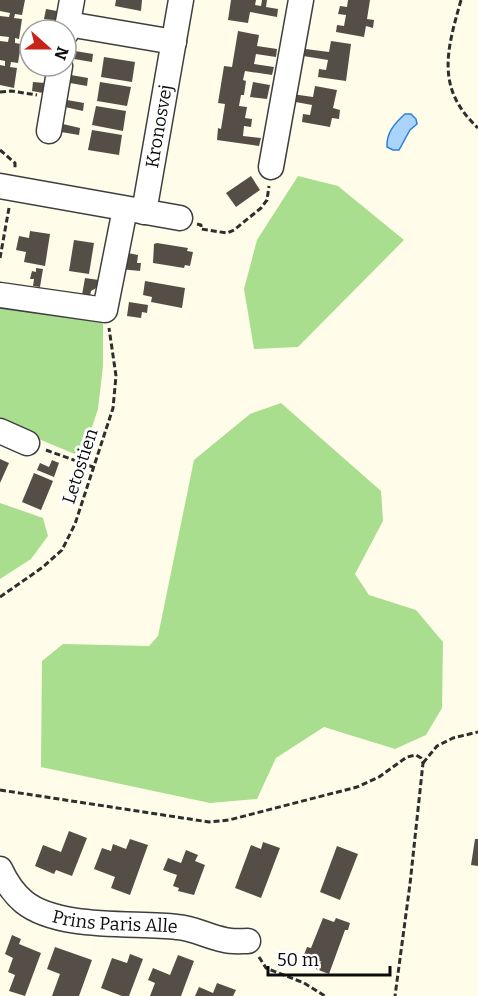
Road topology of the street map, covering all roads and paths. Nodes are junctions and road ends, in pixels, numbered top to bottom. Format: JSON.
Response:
{"nodes":[{"id":1,"x":72,"y":0,"type":"edge"},
{"id":2,"x":181,"y":0,"type":"edge"},
{"id":3,"x":300,"y":0,"type":"edge"},
{"id":4,"x":462,"y":0,"type":"edge"},
{"id":5,"x":69,"y":18,"type":"edge"},
{"id":6,"x":78,"y":29,"type":"edge"},
{"id":7,"x":174,"y":42,"type":"junction"},
{"id":8,"x":58,"y":78,"type":"edge"},
{"id":9,"x":0,"y":92,"type":"edge"},
{"id":10,"x":55,"y":99,"type":"junction"},
{"id":11,"x":478,"y":128,"type":"edge"},
{"id":12,"x":49,"y":131,"type":"dead end"},
{"id":13,"x":271,"y":167,"type":"joint"},
{"id":14,"x":6,"y":188,"type":"edge"},
{"id":15,"x":134,"y":210,"type":"junction"},
{"id":16,"x":180,"y":218,"type":"dead end"},
{"id":17,"x":210,"y":230,"type":"dead end"},
{"id":18,"x":0,"y":258,"type":"edge"},
{"id":19,"x":0,"y":295,"type":"edge"},
{"id":20,"x":105,"y":310,"type":"junction"},
{"id":21,"x":0,"y":431,"type":"edge"},
{"id":22,"x":27,"y":443,"type":"joint"},
{"id":23,"x":93,"y":468,"type":"junction"},
{"id":24,"x":0,"y":597,"type":"edge"},
{"id":25,"x":478,"y":732,"type":"edge"},
{"id":26,"x":423,"y":763,"type":"junction"},
{"id":27,"x":0,"y":790,"type":"edge"},
{"id":28,"x":0,"y":869,"type":"edge"},
{"id":29,"x":248,"y":941,"type":"joint"},
{"id":30,"x":325,"y":996,"type":"edge"},
{"id":31,"x":395,"y":996,"type":"edge"}],
"edges":[{"from":1,"to":5,"type":"street"},
{"from":2,"to":7,"type":"street","name":"Kronosvej"},
{"from":3,"to":13,"type":"street"},
{"from":4,"to":11,"type":"path"},
{"from":6,"to":7,"type":"street"},
{"from":7,"to":15,"type":"street","name":"Kronosvej"},
{"from":8,"to":10,"type":"street"},
{"from":9,"to":10,"type":"path"},
{"from":10,"to":12,"type":"street"},
{"from":13,"to":17,"type":"path"},
{"from":14,"to":15,"type":"street"},
{"from":14,"to":18,"type":"path"},
{"from":15,"to":16,"type":"street"},
{"from":15,"to":20,"type":"street","name":"Kronosvej"},
{"from":19,"to":20,"type":"street"},
{"from":20,"to":23,"type":"path","name":"Letostien"},
{"from":21,"to":22,"type":"street"},
{"from":22,"to":23,"type":"path"},
{"from":23,"to":24,"type":"path","name":"Letostien"},
{"from":25,"to":26,"type":"path"},
{"from":26,"to":27,"type":"path"},
{"from":26,"to":31,"type":"path"},
{"from":28,"to":29,"type":"street","name":"Prins Paris Alle"},
{"from":29,"to":30,"type":"path"}]}
